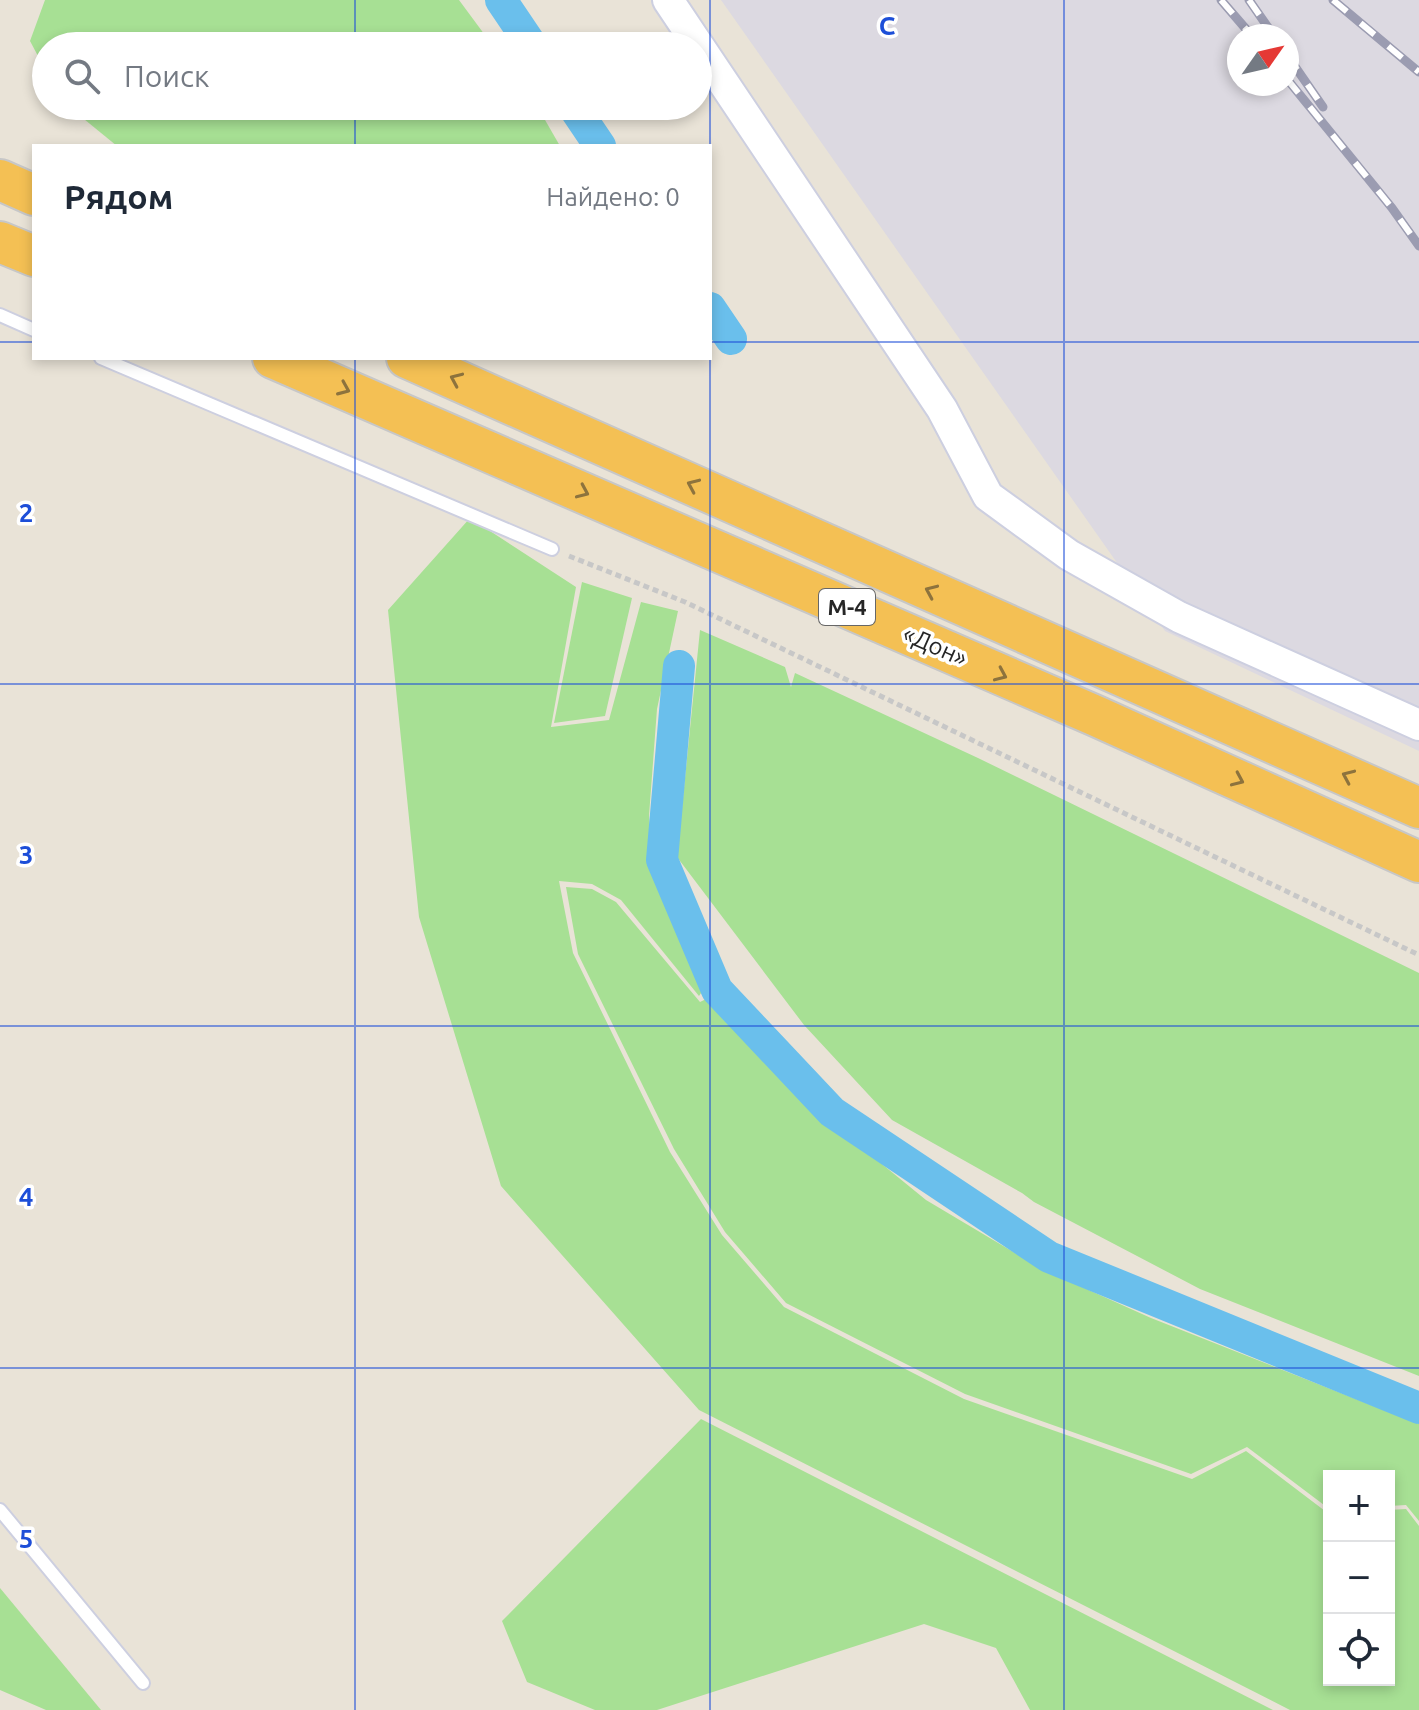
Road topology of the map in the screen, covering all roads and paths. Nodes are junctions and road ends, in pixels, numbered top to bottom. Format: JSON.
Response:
{"nodes":[{"id":1,"x":668,"y":0,"type":"edge"},
{"id":2,"x":689,"y":32,"type":"edge"},
{"id":3,"x":712,"y":66,"type":"edge"},
{"id":4,"x":0,"y":180,"type":"edge"},
{"id":5,"x":32,"y":194,"type":"edge"},
{"id":6,"x":0,"y":242,"type":"edge"},
{"id":7,"x":32,"y":255,"type":"edge"},
{"id":8,"x":0,"y":315,"type":"edge"},
{"id":9,"x":32,"y":329,"type":"edge"},
{"id":10,"x":106,"y":360,"type":"edge"},
{"id":11,"x":278,"y":360,"type":"edge"},
{"id":12,"x":411,"y":360,"type":"edge"},
{"id":13,"x":552,"y":549,"type":"joint"},
{"id":14,"x":1419,"y":725,"type":"edge"},
{"id":15,"x":1419,"y":808,"type":"edge"},
{"id":16,"x":1419,"y":862,"type":"edge"},
{"id":17,"x":1419,"y":955,"type":"edge"},
{"id":18,"x":0,"y":1510,"type":"edge"},
{"id":19,"x":143,"y":1683,"type":"dead end"}],
"edges":[{"from":1,"to":2,"type":"street"},
{"from":3,"to":14,"type":"street"},
{"from":4,"to":5,"type":"highway"},
{"from":6,"to":7,"type":"highway"},
{"from":8,"to":9,"type":"lane"},
{"from":10,"to":13,"type":"lane"},
{"from":11,"to":16,"type":"highway","name":"«Дон»","number":"М-4","one_way":true},
{"from":15,"to":12,"type":"highway","name":"«Дон»","number":"М-4","one_way":true},
{"from":13,"to":17,"type":"path"},
{"from":18,"to":19,"type":"lane"}]}
